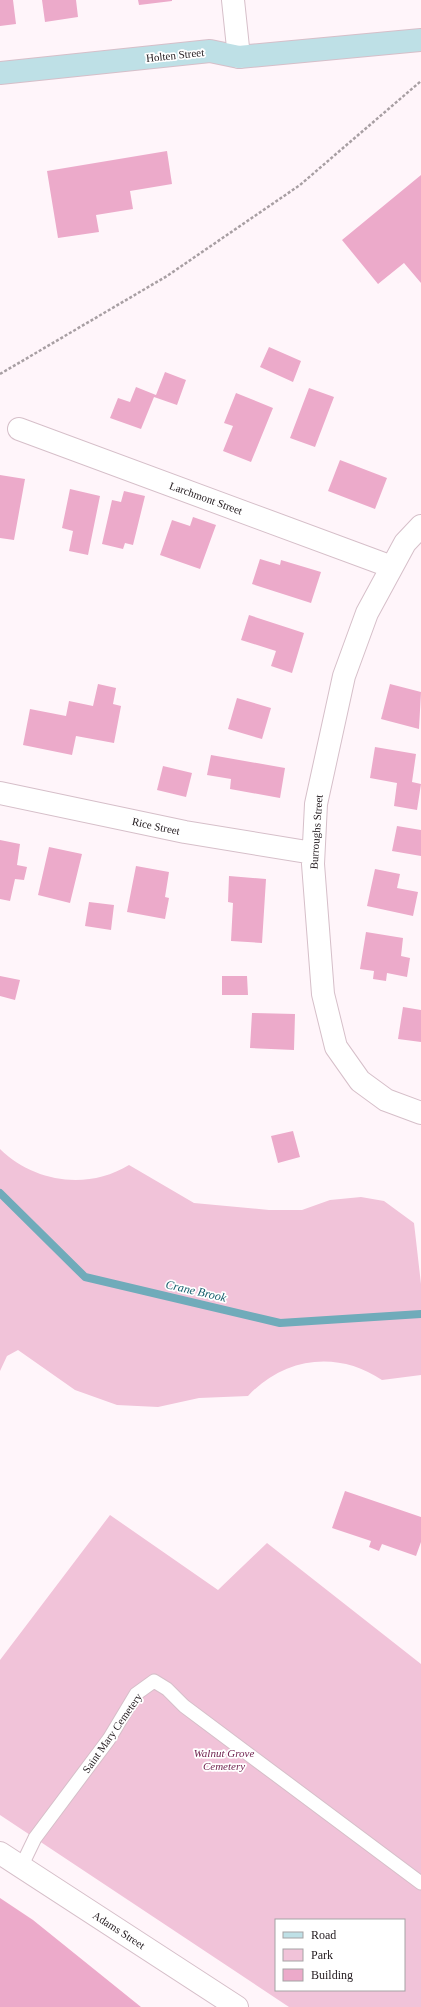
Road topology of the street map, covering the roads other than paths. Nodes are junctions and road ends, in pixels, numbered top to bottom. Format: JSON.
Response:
{"nodes":[{"id":1,"x":233,"y":0,"type":"edge"},
{"id":2,"x":421,"y":40,"type":"edge"},
{"id":3,"x":239,"y":57,"type":"junction"},
{"id":4,"x":0,"y":73,"type":"edge"},
{"id":5,"x":20,"y":429,"type":"dead end"},
{"id":6,"x":421,"y":526,"type":"edge"},
{"id":7,"x":392,"y":567,"type":"junction"},
{"id":8,"x":0,"y":793,"type":"edge"},
{"id":9,"x":313,"y":853,"type":"junction"},
{"id":10,"x":421,"y":1113,"type":"edge"},
{"id":11,"x":0,"y":1853,"type":"edge"},
{"id":12,"x":21,"y":1867,"type":"junction"},
{"id":13,"x":421,"y":1883,"type":"edge"},
{"id":14,"x":237,"y":2007,"type":"edge"}],
"edges":[{"from":1,"to":3,"type":"street"},
{"from":2,"to":3,"type":"main road","name":"Holten Street"},
{"from":3,"to":4,"type":"main road","name":"Holten Street"},
{"from":5,"to":7,"type":"street","name":"Larchmont Street"},
{"from":6,"to":7,"type":"street","name":"Burroughs Street"},
{"from":7,"to":9,"type":"street","name":"Burroughs Street"},
{"from":8,"to":9,"type":"street","name":"Rice Street"},
{"from":9,"to":10,"type":"street","name":"Burroughs Street"},
{"from":11,"to":12,"type":"street","name":"Adams Street"},
{"from":12,"to":13,"type":"lane","name":"Saint Mary Cemetery"},
{"from":12,"to":14,"type":"street","name":"Adams Street"}]}
